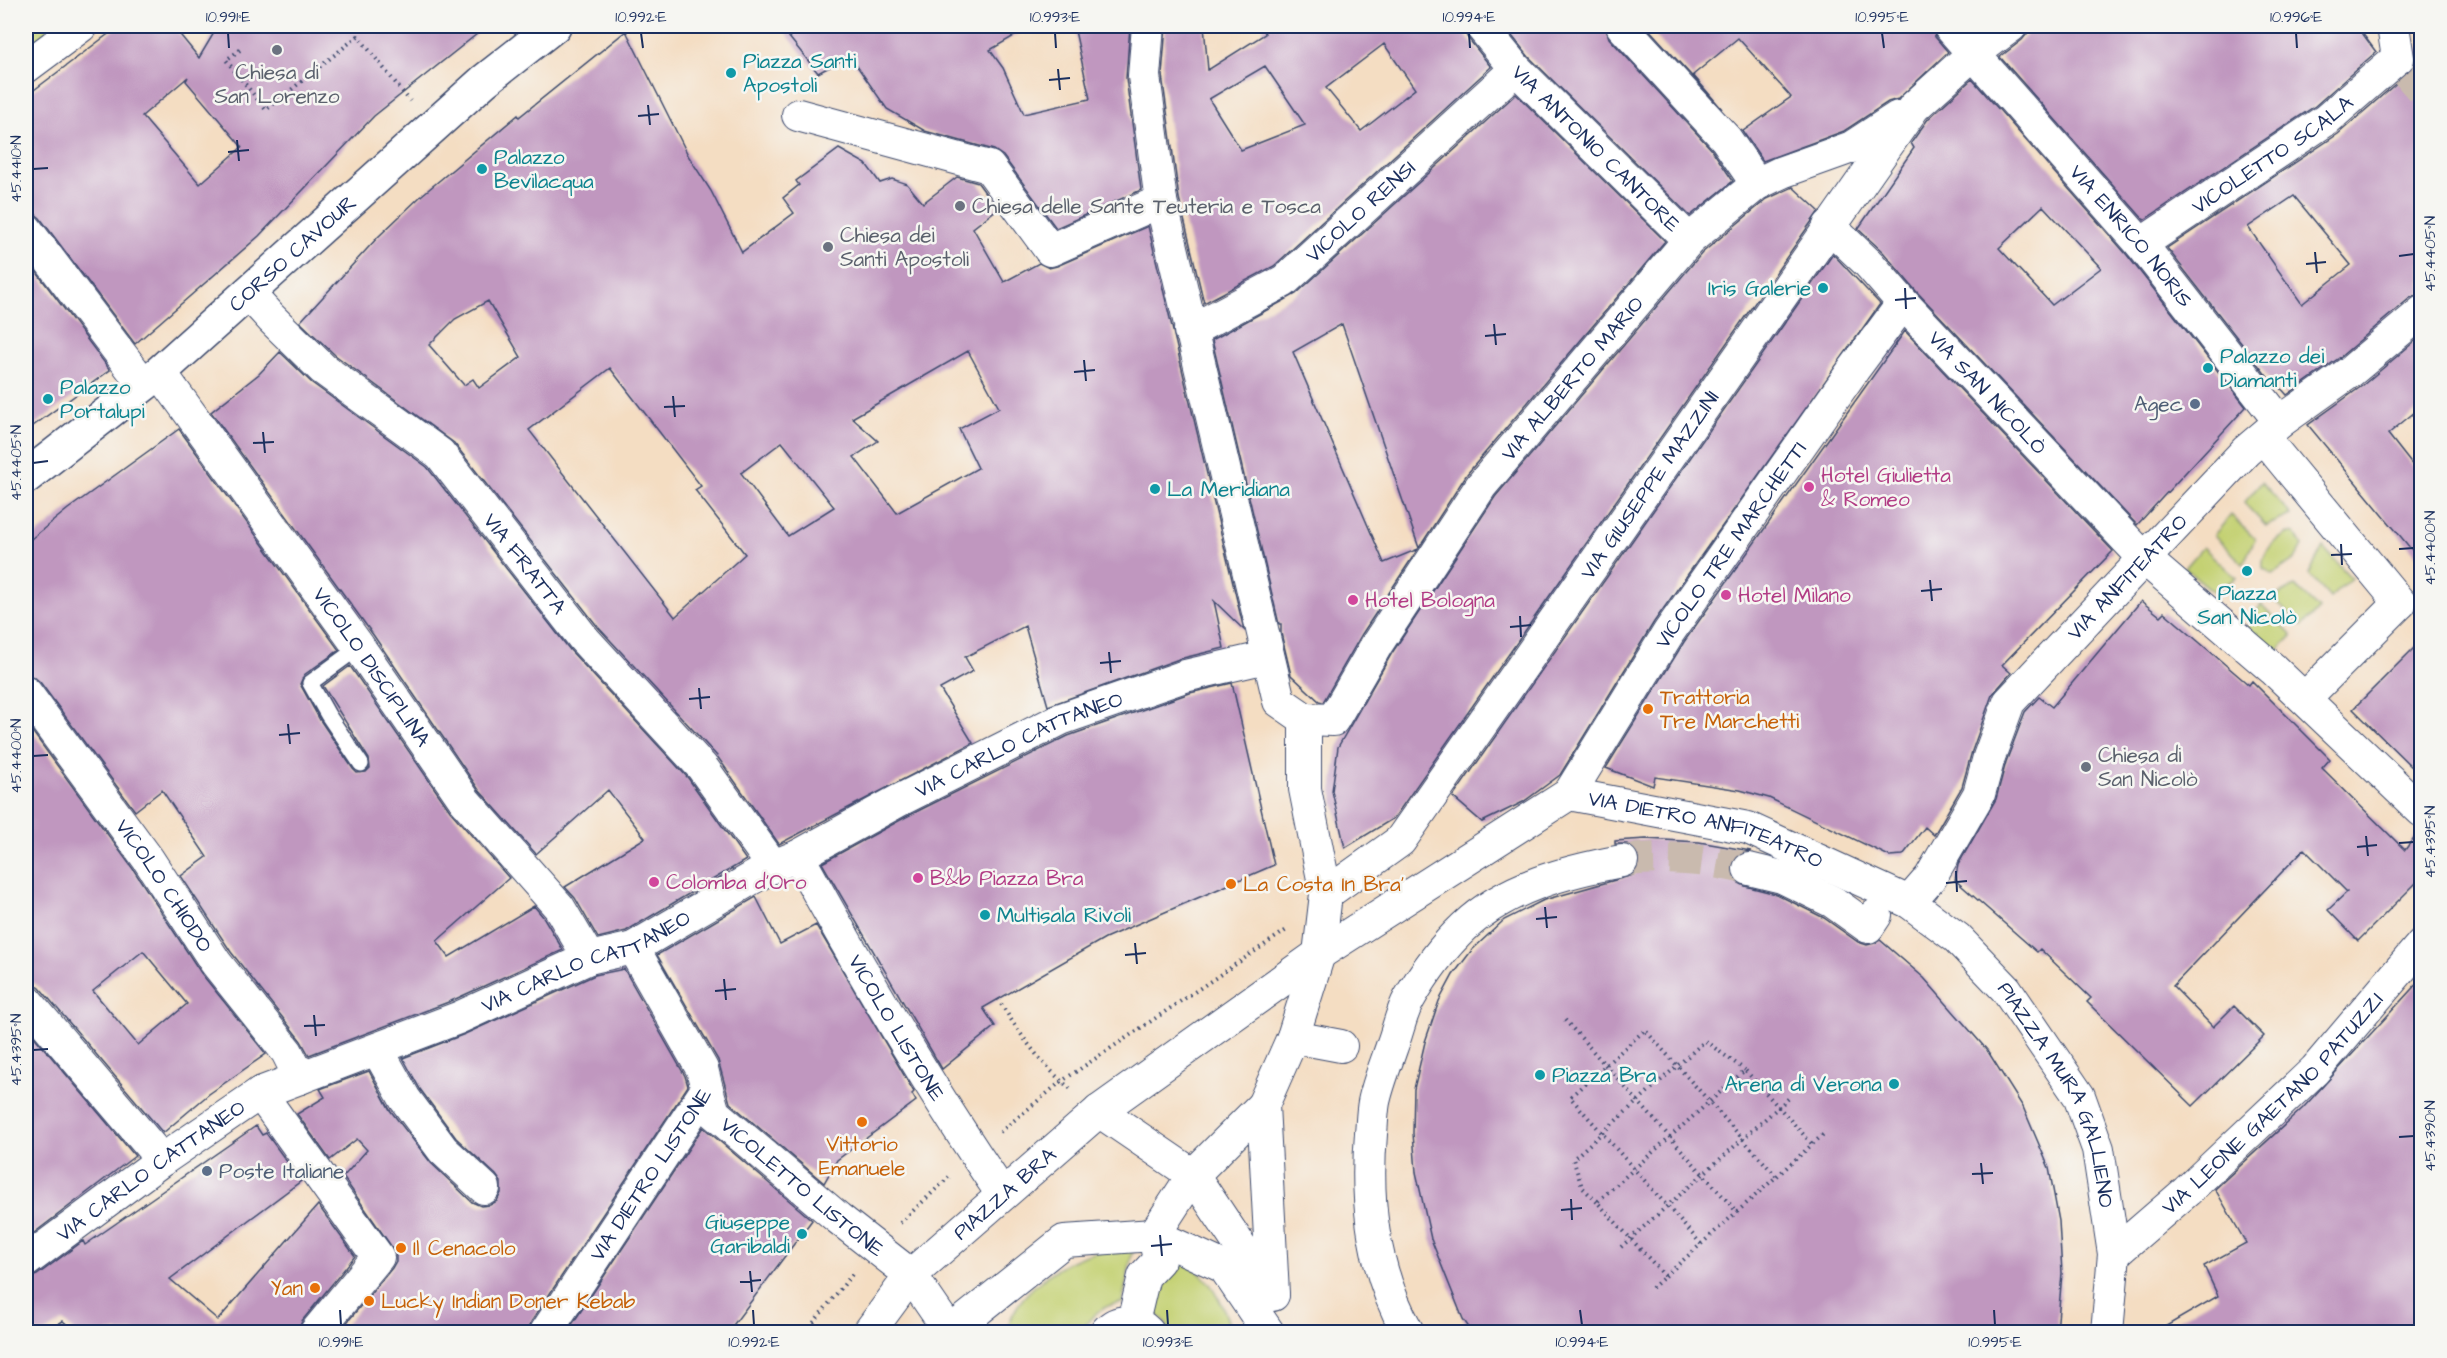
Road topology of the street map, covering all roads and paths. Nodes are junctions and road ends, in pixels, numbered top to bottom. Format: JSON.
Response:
{"nodes":[{"id":1,"x":81,"y":26,"type":"edge"},
{"id":2,"x":554,"y":26,"type":"edge"},
{"id":3,"x":1148,"y":26,"type":"edge"},
{"id":4,"x":1482,"y":26,"type":"edge"},
{"id":5,"x":1622,"y":26,"type":"edge"},
{"id":6,"x":1949,"y":26,"type":"edge"},
{"id":7,"x":2011,"y":26,"type":"edge"},
{"id":8,"x":2392,"y":26,"type":"edge"},
{"id":9,"x":240,"y":50,"type":"dead end"},
{"id":10,"x":1974,"y":54,"type":"junction"},
{"id":11,"x":26,"y":67,"type":"edge"},
{"id":12,"x":1516,"y":69,"type":"junction"},
{"id":13,"x":1914,"y":106,"type":"junction"},
{"id":14,"x":416,"y":108,"type":"dead end"},
{"id":15,"x":798,"y":115,"type":"dead end"},
{"id":16,"x":1757,"y":184,"type":"junction"},
{"id":17,"x":1161,"y":201,"type":"junction"},
{"id":18,"x":1829,"y":226,"type":"junction"},
{"id":19,"x":26,"y":229,"type":"edge"},
{"id":20,"x":1689,"y":240,"type":"junction"},
{"id":21,"x":2141,"y":244,"type":"junction"},
{"id":22,"x":249,"y":293,"type":"junction"},
{"id":23,"x":1903,"y":303,"type":"junction"},
{"id":24,"x":2421,"y":312,"type":"edge"},
{"id":25,"x":1190,"y":331,"type":"junction"},
{"id":26,"x":152,"y":379,"type":"junction"},
{"id":27,"x":2271,"y":430,"type":"junction"},
{"id":28,"x":26,"y":477,"type":"edge"},
{"id":29,"x":2145,"y":559,"type":"junction"},
{"id":30,"x":2410,"y":602,"type":"edge"},
{"id":31,"x":359,"y":647,"type":"junction"},
{"id":32,"x":1267,"y":657,"type":"junction"},
{"id":33,"x":26,"y":693,"type":"edge"},
{"id":34,"x":2305,"y":698,"type":"junction"},
{"id":35,"x":1305,"y":719,"type":"junction"},
{"id":36,"x":361,"y":764,"type":"dead end"},
{"id":37,"x":1569,"y":794,"type":"junction"},
{"id":38,"x":2421,"y":811,"type":"edge"},
{"id":39,"x":1505,"y":833,"type":"joint"},
{"id":40,"x":785,"y":861,"type":"junction"},
{"id":41,"x":1622,"y":861,"type":"tunnel mouth"},
{"id":42,"x":1749,"y":869,"type":"tunnel mouth"},
{"id":43,"x":1326,"y":894,"type":"junction"},
{"id":44,"x":1909,"y":902,"type":"junction"},
{"id":45,"x":1876,"y":915,"type":"dead end"},
{"id":46,"x":2421,"y":944,"type":"edge"},
{"id":47,"x":633,"y":948,"type":"junction"},
{"id":48,"x":1319,"y":954,"type":"junction"},
{"id":49,"x":589,"y":958,"type":"junction"},
{"id":50,"x":998,"y":999,"type":"dead end"},
{"id":51,"x":26,"y":1000,"type":"edge"},
{"id":52,"x":1565,"y":1020,"type":"dead end"},
{"id":53,"x":1293,"y":1037,"type":"junction"},
{"id":54,"x":1341,"y":1046,"type":"dead end"},
{"id":55,"x":377,"y":1049,"type":"junction"},
{"id":56,"x":1606,"y":1065,"type":"junction"},
{"id":57,"x":1677,"y":1066,"type":"junction"},
{"id":58,"x":1745,"y":1070,"type":"junction"},
{"id":59,"x":300,"y":1078,"type":"junction"},
{"id":60,"x":260,"y":1093,"type":"junction"},
{"id":61,"x":702,"y":1097,"type":"junction"},
{"id":62,"x":1790,"y":1097,"type":"dead end"},
{"id":63,"x":1638,"y":1101,"type":"junction"},
{"id":64,"x":1709,"y":1102,"type":"junction"},
{"id":65,"x":1263,"y":1105,"type":"junction"},
{"id":66,"x":1779,"y":1107,"type":"junction"},
{"id":67,"x":1099,"y":1111,"type":"junction"},
{"id":68,"x":1602,"y":1133,"type":"junction"},
{"id":69,"x":1826,"y":1133,"type":"dead end"},
{"id":70,"x":1670,"y":1137,"type":"junction"},
{"id":71,"x":1743,"y":1139,"type":"junction"},
{"id":72,"x":1812,"y":1145,"type":"junction"},
{"id":73,"x":162,"y":1160,"type":"junction"},
{"id":74,"x":1634,"y":1169,"type":"junction"},
{"id":75,"x":1704,"y":1174,"type":"junction"},
{"id":76,"x":1193,"y":1175,"type":"junction"},
{"id":77,"x":1777,"y":1177,"type":"junction"},
{"id":78,"x":484,"y":1188,"type":"dead end"},
{"id":79,"x":1002,"y":1194,"type":"junction"},
{"id":80,"x":1597,"y":1202,"type":"junction"},
{"id":81,"x":1667,"y":1206,"type":"junction"},
{"id":82,"x":1737,"y":1212,"type":"junction"},
{"id":83,"x":1154,"y":1235,"type":"junction"},
{"id":84,"x":1631,"y":1239,"type":"junction"},
{"id":85,"x":1701,"y":1244,"type":"junction"},
{"id":86,"x":1621,"y":1247,"type":"dead end"},
{"id":87,"x":2114,"y":1254,"type":"junction"},
{"id":88,"x":26,"y":1261,"type":"edge"},
{"id":89,"x":911,"y":1275,"type":"junction"},
{"id":90,"x":1665,"y":1276,"type":"junction"},
{"id":91,"x":1652,"y":1287,"type":"dead end"},
{"id":92,"x":1272,"y":1294,"type":"junction"},
{"id":93,"x":1129,"y":1329,"type":"edge"},
{"id":94,"x":316,"y":1332,"type":"edge"},
{"id":95,"x":546,"y":1332,"type":"edge"},
{"id":96,"x":869,"y":1332,"type":"edge"},
{"id":97,"x":1268,"y":1332,"type":"edge"},
{"id":98,"x":1286,"y":1332,"type":"edge"},
{"id":99,"x":1408,"y":1332,"type":"edge"},
{"id":100,"x":2107,"y":1332,"type":"edge"}],
"edges":[{"from":1,"to":11,"type":"street"},
{"from":2,"to":22,"type":"street","name":"CORSO CAVOUR"},
{"from":3,"to":17,"type":"street"},
{"from":4,"to":12,"type":"street","name":"VIA ANTONIO CANTORE"},
{"from":5,"to":16,"type":"street"},
{"from":6,"to":10,"type":"street","name":"VIA ENRICO NORIS"},
{"from":7,"to":10,"type":"street","name":"VIA GIUSEPPE MAZZINI"},
{"from":8,"to":21,"type":"street","name":"VICOLETTO SCALA"},
{"from":9,"to":14,"type":"path"},
{"from":10,"to":13,"type":"street","name":"VIA GIUSEPPE MAZZINI"},
{"from":10,"to":21,"type":"street","name":"VIA ENRICO NORIS"},
{"from":12,"to":20,"type":"street","name":"VIA ANTONIO CANTORE"},
{"from":12,"to":25,"type":"street","name":"VICOLO RENSI"},
{"from":13,"to":16,"type":"street","name":"VIA ALBERTO MARIO"},
{"from":13,"to":18,"type":"street","name":"VIA GIUSEPPE MAZZINI"},
{"from":15,"to":17,"type":"street"},
{"from":16,"to":20,"type":"street","name":"VIA ALBERTO MARIO"},
{"from":17,"to":25,"type":"street"},
{"from":18,"to":23,"type":"street","name":"VIA SAN NICOLÒ"},
{"from":18,"to":43,"type":"street","name":"VIA GIUSEPPE MAZZINI"},
{"from":19,"to":26,"type":"street","name":"VICOLO DISCIPLINA"},
{"from":20,"to":35,"type":"street","name":"VIA ALBERTO MARIO"},
{"from":21,"to":27,"type":"street","name":"VIA ENRICO NORIS"},
{"from":22,"to":26,"type":"street","name":"CORSO CAVOUR"},
{"from":22,"to":40,"type":"street","name":"VIA FRATTA"},
{"from":23,"to":29,"type":"street","name":"VIA SAN NICOLÒ"},
{"from":23,"to":37,"type":"street","name":"VICOLO TRE MARCHETTI"},
{"from":24,"to":27,"type":"street","name":"VIA ANFITEATRO"},
{"from":25,"to":32,"type":"street"},
{"from":26,"to":28,"type":"street","name":"CORSO CAVOUR"},
{"from":26,"to":31,"type":"street","name":"VICOLO DISCIPLINA"},
{"from":27,"to":29,"type":"street","name":"VIA ANFITEATRO"},
{"from":27,"to":30,"type":"street"},
{"from":29,"to":34,"type":"street"},
{"from":29,"to":44,"type":"street","name":"VIA ANFITEATRO"},
{"from":30,"to":34,"type":"street"},
{"from":31,"to":36,"type":"lane"},
{"from":31,"to":49,"type":"street","name":"VICOLO DISCIPLINA"},
{"from":32,"to":35,"type":"street"},
{"from":32,"to":40,"type":"street","name":"VIA CARLO CATTANEO"},
{"from":33,"to":59,"type":"street","name":"VICOLO CHIODO"},
{"from":34,"to":38,"type":"street"},
{"from":35,"to":43,"type":"street"},
{"from":37,"to":39,"type":"street","name":"VIA DIETRO ANFITEATRO"},
{"from":37,"to":44,"type":"street","name":"VIA DIETRO ANFITEATRO"},
{"from":39,"to":48,"type":"street","name":"PIAZZA BRA"},
{"from":40,"to":47,"type":"street","name":"VIA CARLO CATTANEO"},
{"from":40,"to":79,"type":"street","name":"VICOLO LISTONE"},
{"from":41,"to":99,"type":"street"},
{"from":42,"to":45,"type":"street","name":"VIA DIETRO ANFITEATRO"},
{"from":43,"to":48,"type":"street"},
{"from":44,"to":87,"type":"street","name":"PIAZZA MURA GALLIENO"},
{"from":46,"to":87,"type":"street","name":"VIA LEONE GAETANO PATUZZI"},
{"from":47,"to":49,"type":"street","name":"VIA CARLO CATTANEO"},
{"from":47,"to":61,"type":"street","name":"VIA DIETRO LISTONE"},
{"from":48,"to":53,"type":"street"},
{"from":48,"to":67,"type":"street","name":"PIAZZA BRA"},
{"from":49,"to":55,"type":"street","name":"VIA CARLO CATTANEO"},
{"from":50,"to":67,"type":"path"},
{"from":51,"to":73,"type":"street"},
{"from":52,"to":56,"type":"path"},
{"from":53,"to":54,"type":"street"},
{"from":53,"to":65,"type":"street"},
{"from":55,"to":59,"type":"street","name":"VIA CARLO CATTANEO"},
{"from":55,"to":78,"type":"street"},
{"from":56,"to":57,"type":"path"},
{"from":56,"to":63,"type":"path"},
{"from":56,"to":68,"type":"path"},
{"from":57,"to":58,"type":"path"},
{"from":57,"to":63,"type":"path"},
{"from":57,"to":64,"type":"path"},
{"from":58,"to":64,"type":"path"},
{"from":58,"to":66,"type":"path"},
{"from":59,"to":60,"type":"street","name":"VIA CARLO CATTANEO"},
{"from":60,"to":73,"type":"street","name":"VIA CARLO CATTANEO"},
{"from":60,"to":94,"type":"street"},
{"from":61,"to":89,"type":"street","name":"VICOLETTO LISTONE"},
{"from":61,"to":95,"type":"street","name":"VIA DIETRO LISTONE"},
{"from":62,"to":66,"type":"path"},
{"from":63,"to":68,"type":"path"},
{"from":63,"to":70,"type":"path"},
{"from":64,"to":70,"type":"path"},
{"from":64,"to":71,"type":"path"},
{"from":65,"to":76,"type":"street"},
{"from":65,"to":92,"type":"street"},
{"from":66,"to":71,"type":"path"},
{"from":66,"to":72,"type":"path"},
{"from":67,"to":76,"type":"street"},
{"from":67,"to":79,"type":"street","name":"PIAZZA BRA"},
{"from":68,"to":74,"type":"path"},
{"from":68,"to":80,"type":"path"},
{"from":69,"to":72,"type":"path"},
{"from":70,"to":74,"type":"path"},
{"from":70,"to":75,"type":"path"},
{"from":71,"to":75,"type":"path"},
{"from":71,"to":77,"type":"path"},
{"from":72,"to":77,"type":"path"},
{"from":73,"to":88,"type":"street","name":"VIA CARLO CATTANEO"},
{"from":74,"to":80,"type":"path"},
{"from":74,"to":81,"type":"path"},
{"from":75,"to":81,"type":"path"},
{"from":75,"to":82,"type":"path"},
{"from":76,"to":83,"type":"street"},
{"from":76,"to":92,"type":"street"},
{"from":77,"to":82,"type":"path"},
{"from":79,"to":89,"type":"street","name":"PIAZZA BRA"},
{"from":80,"to":84,"type":"path"},
{"from":81,"to":84,"type":"path"},
{"from":81,"to":85,"type":"path"},
{"from":82,"to":85,"type":"path"},
{"from":83,"to":89,"type":"street"},
{"from":83,"to":93,"type":"street"},
{"from":83,"to":97,"type":"street"},
{"from":84,"to":86,"type":"path"},
{"from":84,"to":90,"type":"path"},
{"from":85,"to":90,"type":"path"},
{"from":87,"to":100,"type":"street","name":"PIAZZA MURA GALLIENO"},
{"from":89,"to":96,"type":"street","name":"PIAZZA BRA"},
{"from":90,"to":91,"type":"path"},
{"from":92,"to":98,"type":"street"}]}
